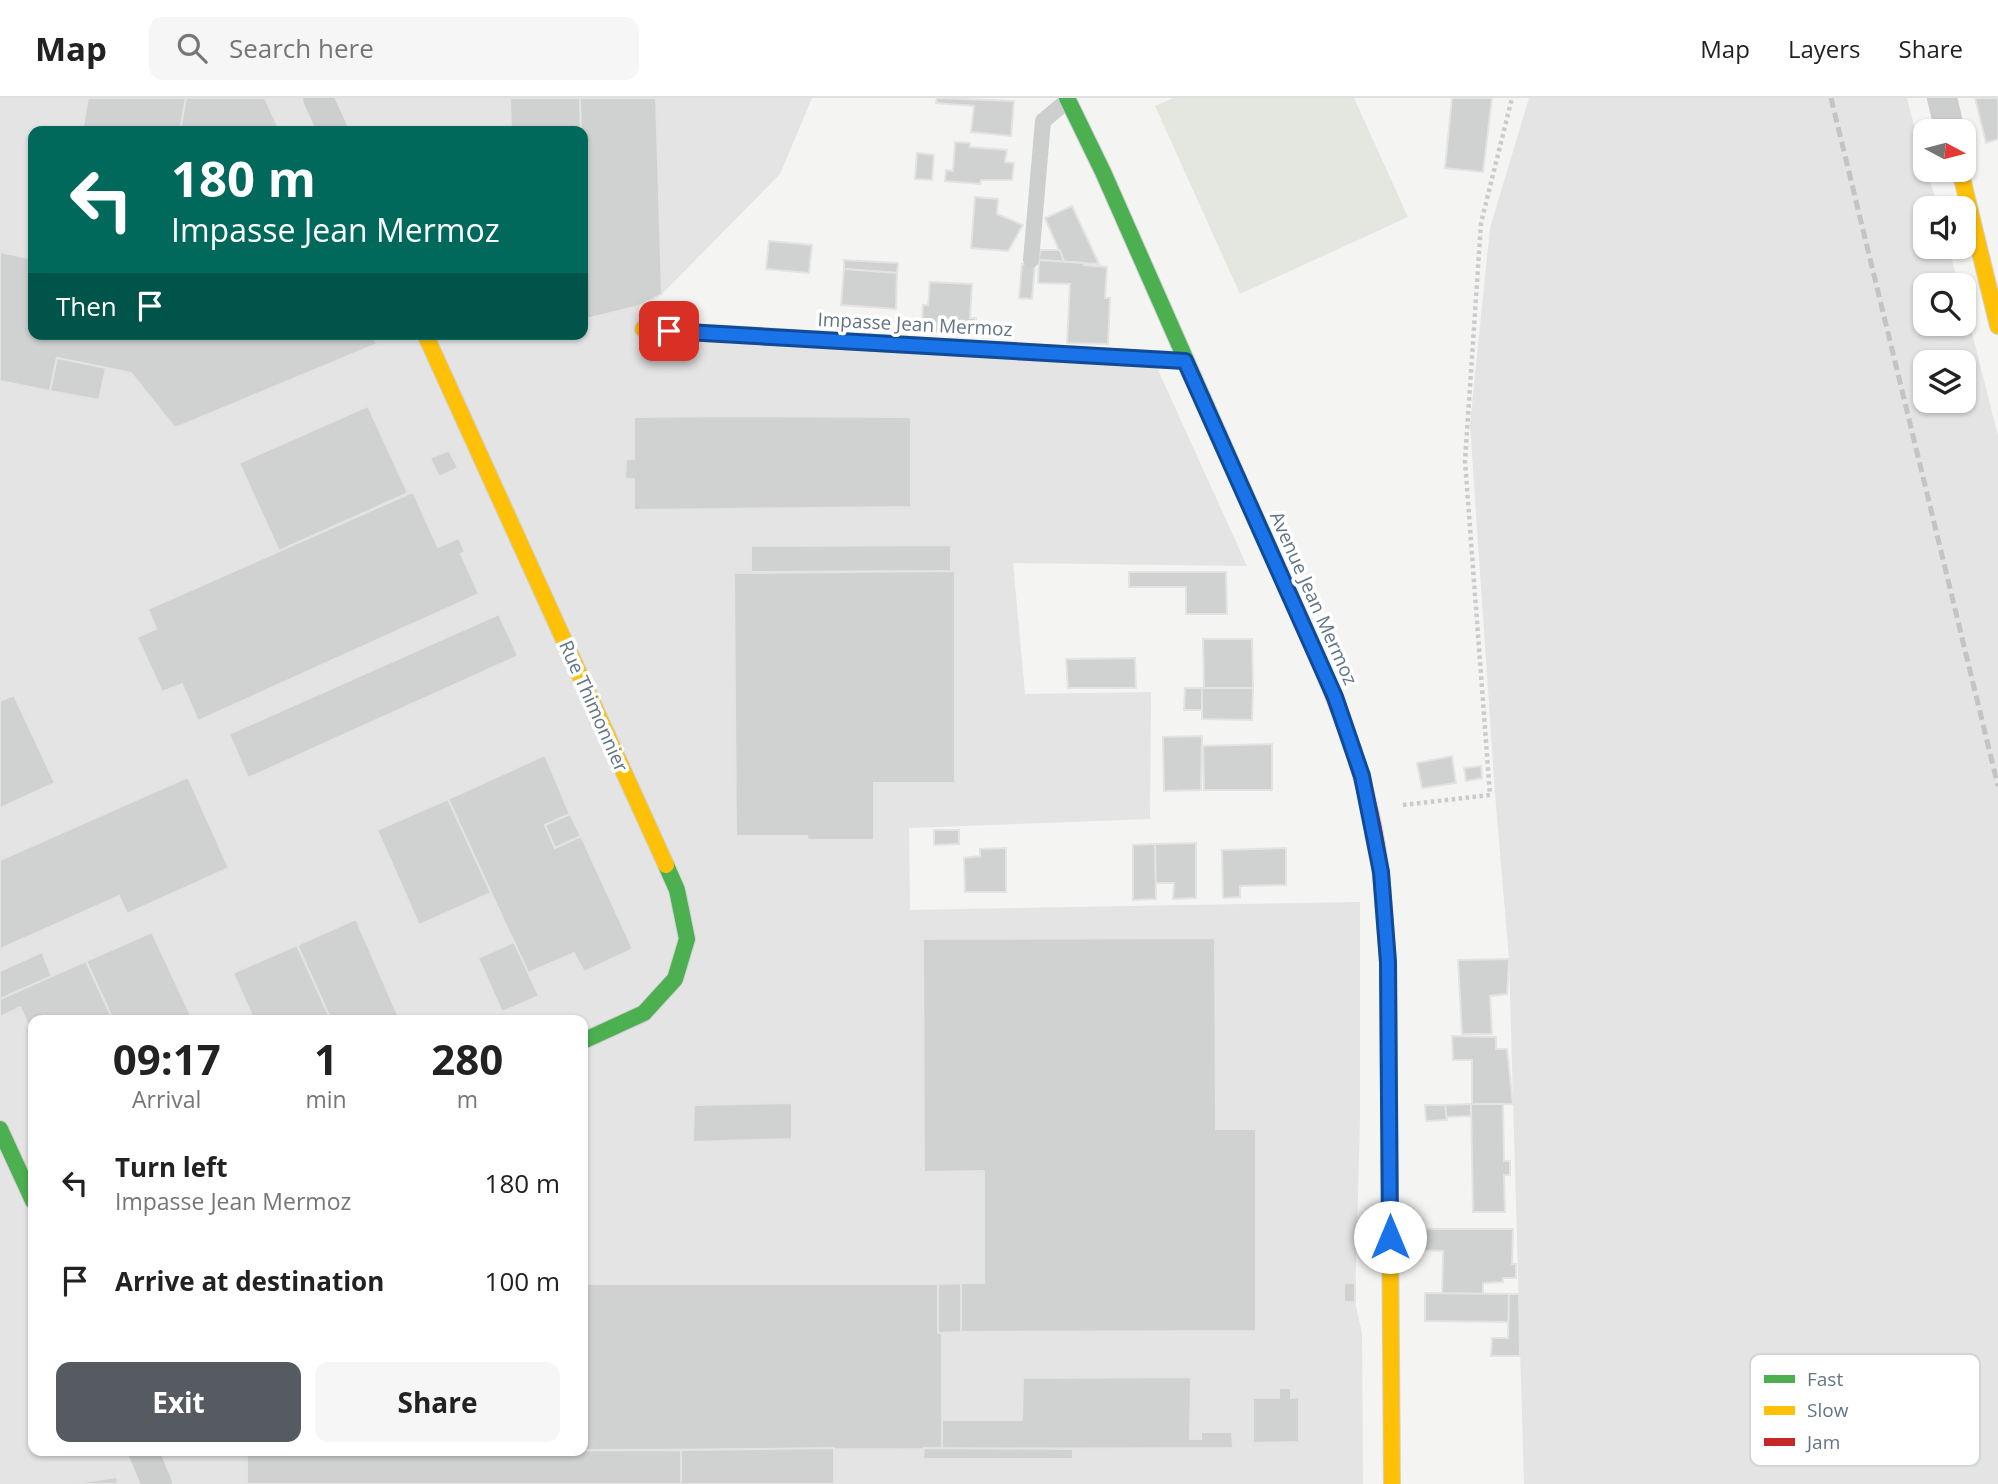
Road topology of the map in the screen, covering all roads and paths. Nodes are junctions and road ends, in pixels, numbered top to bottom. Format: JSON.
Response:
{"nodes":[{"id":1,"x":318,"y":98,"type":"edge"},
{"id":2,"x":1512,"y":98,"type":"edge"},
{"id":3,"x":1942,"y":98,"type":"edge"},
{"id":4,"x":1067,"y":99,"type":"edge"},
{"id":5,"x":1947,"y":119,"type":"edge"},
{"id":6,"x":331,"y":126,"type":"edge"},
{"id":7,"x":1964,"y":182,"type":"edge"},
{"id":8,"x":1031,"y":260,"type":"dead end"},
{"id":9,"x":1993,"y":279,"type":"edge"},
{"id":10,"x":1998,"y":326,"type":"edge"},
{"id":11,"x":643,"y":330,"type":"dead end"},
{"id":12,"x":428,"y":340,"type":"edge"},
{"id":13,"x":1185,"y":361,"type":"junction"},
{"id":14,"x":1369,"y":809,"type":"junction"},
{"id":15,"x":588,"y":1039,"type":"edge"},
{"id":16,"x":0,"y":1129,"type":"edge"},
{"id":17,"x":28,"y":1190,"type":"edge"},
{"id":18,"x":145,"y":1456,"type":"edge"},
{"id":19,"x":157,"y":1484,"type":"edge"},
{"id":20,"x":1392,"y":1484,"type":"edge"}],
"edges":[{"from":1,"to":6,"type":"street"},
{"from":2,"to":14,"type":"path"},
{"from":3,"to":5,"type":"street"},
{"from":4,"to":8,"type":"lane"},
{"from":4,"to":13,"type":"street","name":"Avenue Jean Mermoz"},
{"from":7,"to":9,"type":"street"},
{"from":9,"to":10,"type":"street"},
{"from":11,"to":13,"type":"street","name":"Impasse Jean Mermoz"},
{"from":12,"to":15,"type":"street","name":"Rue Thimonnier"},
{"from":13,"to":14,"type":"street","name":"Avenue Jean Mermoz"},
{"from":14,"to":20,"type":"street","name":"Avenue Jean Mermoz"},
{"from":16,"to":17,"type":"street"},
{"from":18,"to":19,"type":"street"}]}
